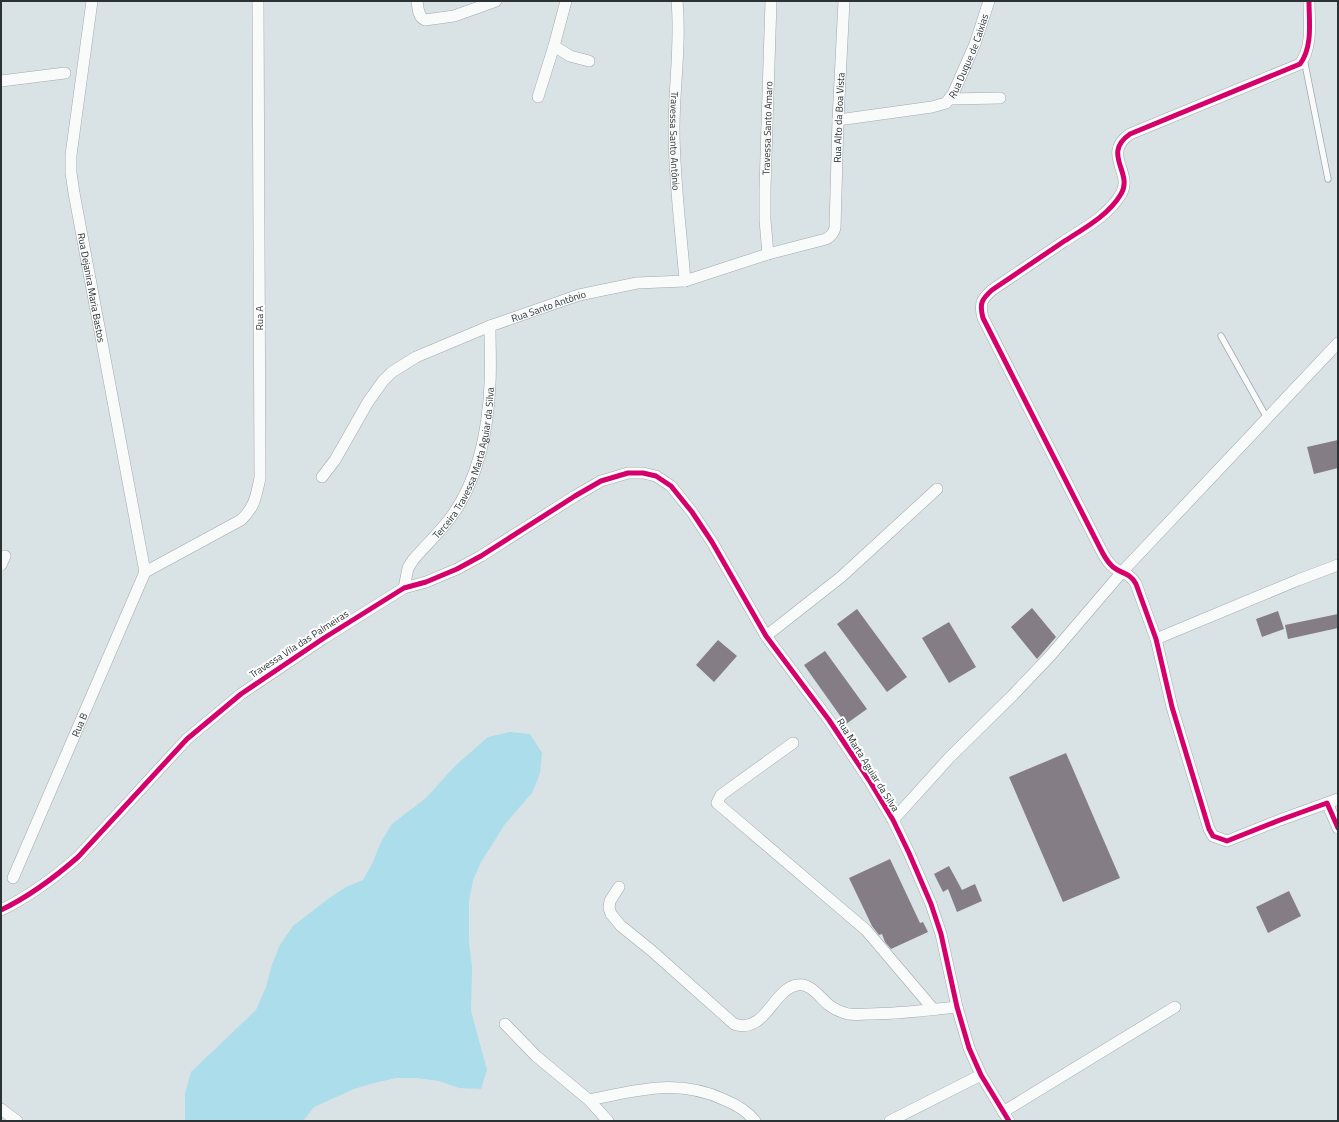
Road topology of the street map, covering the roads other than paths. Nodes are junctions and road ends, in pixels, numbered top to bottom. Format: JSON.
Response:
{"nodes":[{"id":1,"x":92,"y":1,"type":"edge"},
{"id":2,"x":258,"y":1,"type":"edge"},
{"id":3,"x":417,"y":1,"type":"edge"},
{"id":4,"x":496,"y":1,"type":"edge"},
{"id":5,"x":566,"y":1,"type":"edge"},
{"id":6,"x":677,"y":1,"type":"edge"},
{"id":7,"x":771,"y":1,"type":"edge"},
{"id":8,"x":844,"y":1,"type":"edge"},
{"id":9,"x":989,"y":1,"type":"edge"},
{"id":10,"x":1309,"y":1,"type":"edge"},
{"id":11,"x":554,"y":46,"type":"junction"},
{"id":12,"x":1304,"y":59,"type":"junction"},
{"id":13,"x":589,"y":61,"type":"dead end"},
{"id":14,"x":65,"y":73,"type":"dead end"},
{"id":15,"x":1,"y":81,"type":"edge"},
{"id":16,"x":538,"y":96,"type":"dead end"},
{"id":17,"x":1000,"y":98,"type":"dead end"},
{"id":18,"x":950,"y":99,"type":"junction"},
{"id":19,"x":838,"y":120,"type":"junction"},
{"id":20,"x":1328,"y":179,"type":"dead end"},
{"id":21,"x":834,"y":234,"type":"joint"},
{"id":22,"x":768,"y":254,"type":"junction"},
{"id":23,"x":685,"y":281,"type":"junction"},
{"id":24,"x":490,"y":326,"type":"junction"},
{"id":25,"x":1221,"y":336,"type":"dead end"},
{"id":26,"x":1338,"y":343,"type":"edge"},
{"id":27,"x":1267,"y":418,"type":"junction"},
{"id":28,"x":656,"y":476,"type":"joint"},
{"id":29,"x":322,"y":477,"type":"dead end"},
{"id":30,"x":937,"y":489,"type":"dead end"},
{"id":31,"x":1338,"y":565,"type":"edge"},
{"id":32,"x":145,"y":572,"type":"junction"},
{"id":33,"x":1122,"y":572,"type":"junction"},
{"id":34,"x":404,"y":588,"type":"junction"},
{"id":35,"x":766,"y":636,"type":"junction"},
{"id":36,"x":1156,"y":639,"type":"junction"},
{"id":37,"x":794,"y":743,"type":"dead end"},
{"id":38,"x":1333,"y":801,"type":"edge"},
{"id":39,"x":892,"y":820,"type":"junction"},
{"id":40,"x":1338,"y":828,"type":"edge"},
{"id":41,"x":13,"y":878,"type":"dead end"},
{"id":42,"x":619,"y":887,"type":"dead end"},
{"id":43,"x":1,"y":910,"type":"edge"},
{"id":44,"x":958,"y":1007,"type":"junction"},
{"id":45,"x":1175,"y":1007,"type":"dead end"},
{"id":46,"x":934,"y":1010,"type":"junction"},
{"id":47,"x":505,"y":1024,"type":"dead end"},
{"id":48,"x":980,"y":1075,"type":"junction"},
{"id":49,"x":589,"y":1100,"type":"junction"},
{"id":50,"x":1,"y":1109,"type":"edge"},
{"id":51,"x":1006,"y":1117,"type":"edge"},
{"id":52,"x":17,"y":1121,"type":"edge"},
{"id":53,"x":608,"y":1121,"type":"edge"},
{"id":54,"x":755,"y":1121,"type":"edge"},
{"id":55,"x":890,"y":1121,"type":"edge"}],
"edges":[{"from":1,"to":32,"type":"street","name":"Rua Dejanira Maria Bastos"},
{"from":2,"to":32,"type":"street","name":"Rua A"},
{"from":3,"to":4,"type":"street"},
{"from":5,"to":11,"type":"street"},
{"from":6,"to":23,"type":"street","name":"Travessa Santo Antônio"},
{"from":7,"to":22,"type":"street","name":"Travessa Santo Amaro"},
{"from":8,"to":19,"type":"street","name":"Rua Alto da Boa Vista"},
{"from":9,"to":18,"type":"street","name":"Rua Duque de Caixias"},
{"from":10,"to":12,"type":"street"},
{"from":11,"to":13,"type":"street"},
{"from":11,"to":16,"type":"street"},
{"from":12,"to":20,"type":"lane"},
{"from":12,"to":33,"type":"street"},
{"from":14,"to":15,"type":"street"},
{"from":17,"to":18,"type":"street"},
{"from":18,"to":19,"type":"street","name":"Rua Duque de Caixias"},
{"from":19,"to":21,"type":"street","name":"Rua Alto da Boa Vista"},
{"from":21,"to":22,"type":"street","name":"Rua Santo Antônio"},
{"from":22,"to":23,"type":"street","name":"Rua Santo Antônio"},
{"from":23,"to":24,"type":"street","name":"Rua Santo Antônio"},
{"from":24,"to":29,"type":"street","name":"Rua Santo Antônio"},
{"from":24,"to":34,"type":"street","name":"Terceira Travessa Marta Aguiar da Silva"},
{"from":25,"to":27,"type":"lane"},
{"from":26,"to":27,"type":"street"},
{"from":27,"to":33,"type":"street"},
{"from":28,"to":34,"type":"street","name":"Travessa Vila das Palmeiras"},
{"from":28,"to":35,"type":"street","name":"Rua Marta Aguiar da Silva"},
{"from":30,"to":35,"type":"street"},
{"from":31,"to":36,"type":"street"},
{"from":32,"to":41,"type":"street","name":"Rua B"},
{"from":33,"to":36,"type":"street"},
{"from":33,"to":39,"type":"street"},
{"from":34,"to":43,"type":"street","name":"Travessa Vila das Palmeiras"},
{"from":35,"to":39,"type":"street","name":"Rua Marta Aguiar da Silva"},
{"from":36,"to":38,"type":"street"},
{"from":37,"to":46,"type":"street"},
{"from":38,"to":40,"type":"street"},
{"from":39,"to":44,"type":"street","name":"Rua Marta Aguiar da Silva"},
{"from":42,"to":46,"type":"street"},
{"from":44,"to":46,"type":"street"},
{"from":44,"to":48,"type":"street","name":"Rua Marta Aguiar da Silva"},
{"from":45,"to":51,"type":"street"},
{"from":47,"to":49,"type":"street"},
{"from":48,"to":51,"type":"street","name":"Rua Marta Aguiar da Silva"},
{"from":48,"to":55,"type":"street"},
{"from":49,"to":53,"type":"street"},
{"from":49,"to":54,"type":"street"},
{"from":50,"to":52,"type":"street"}]}
